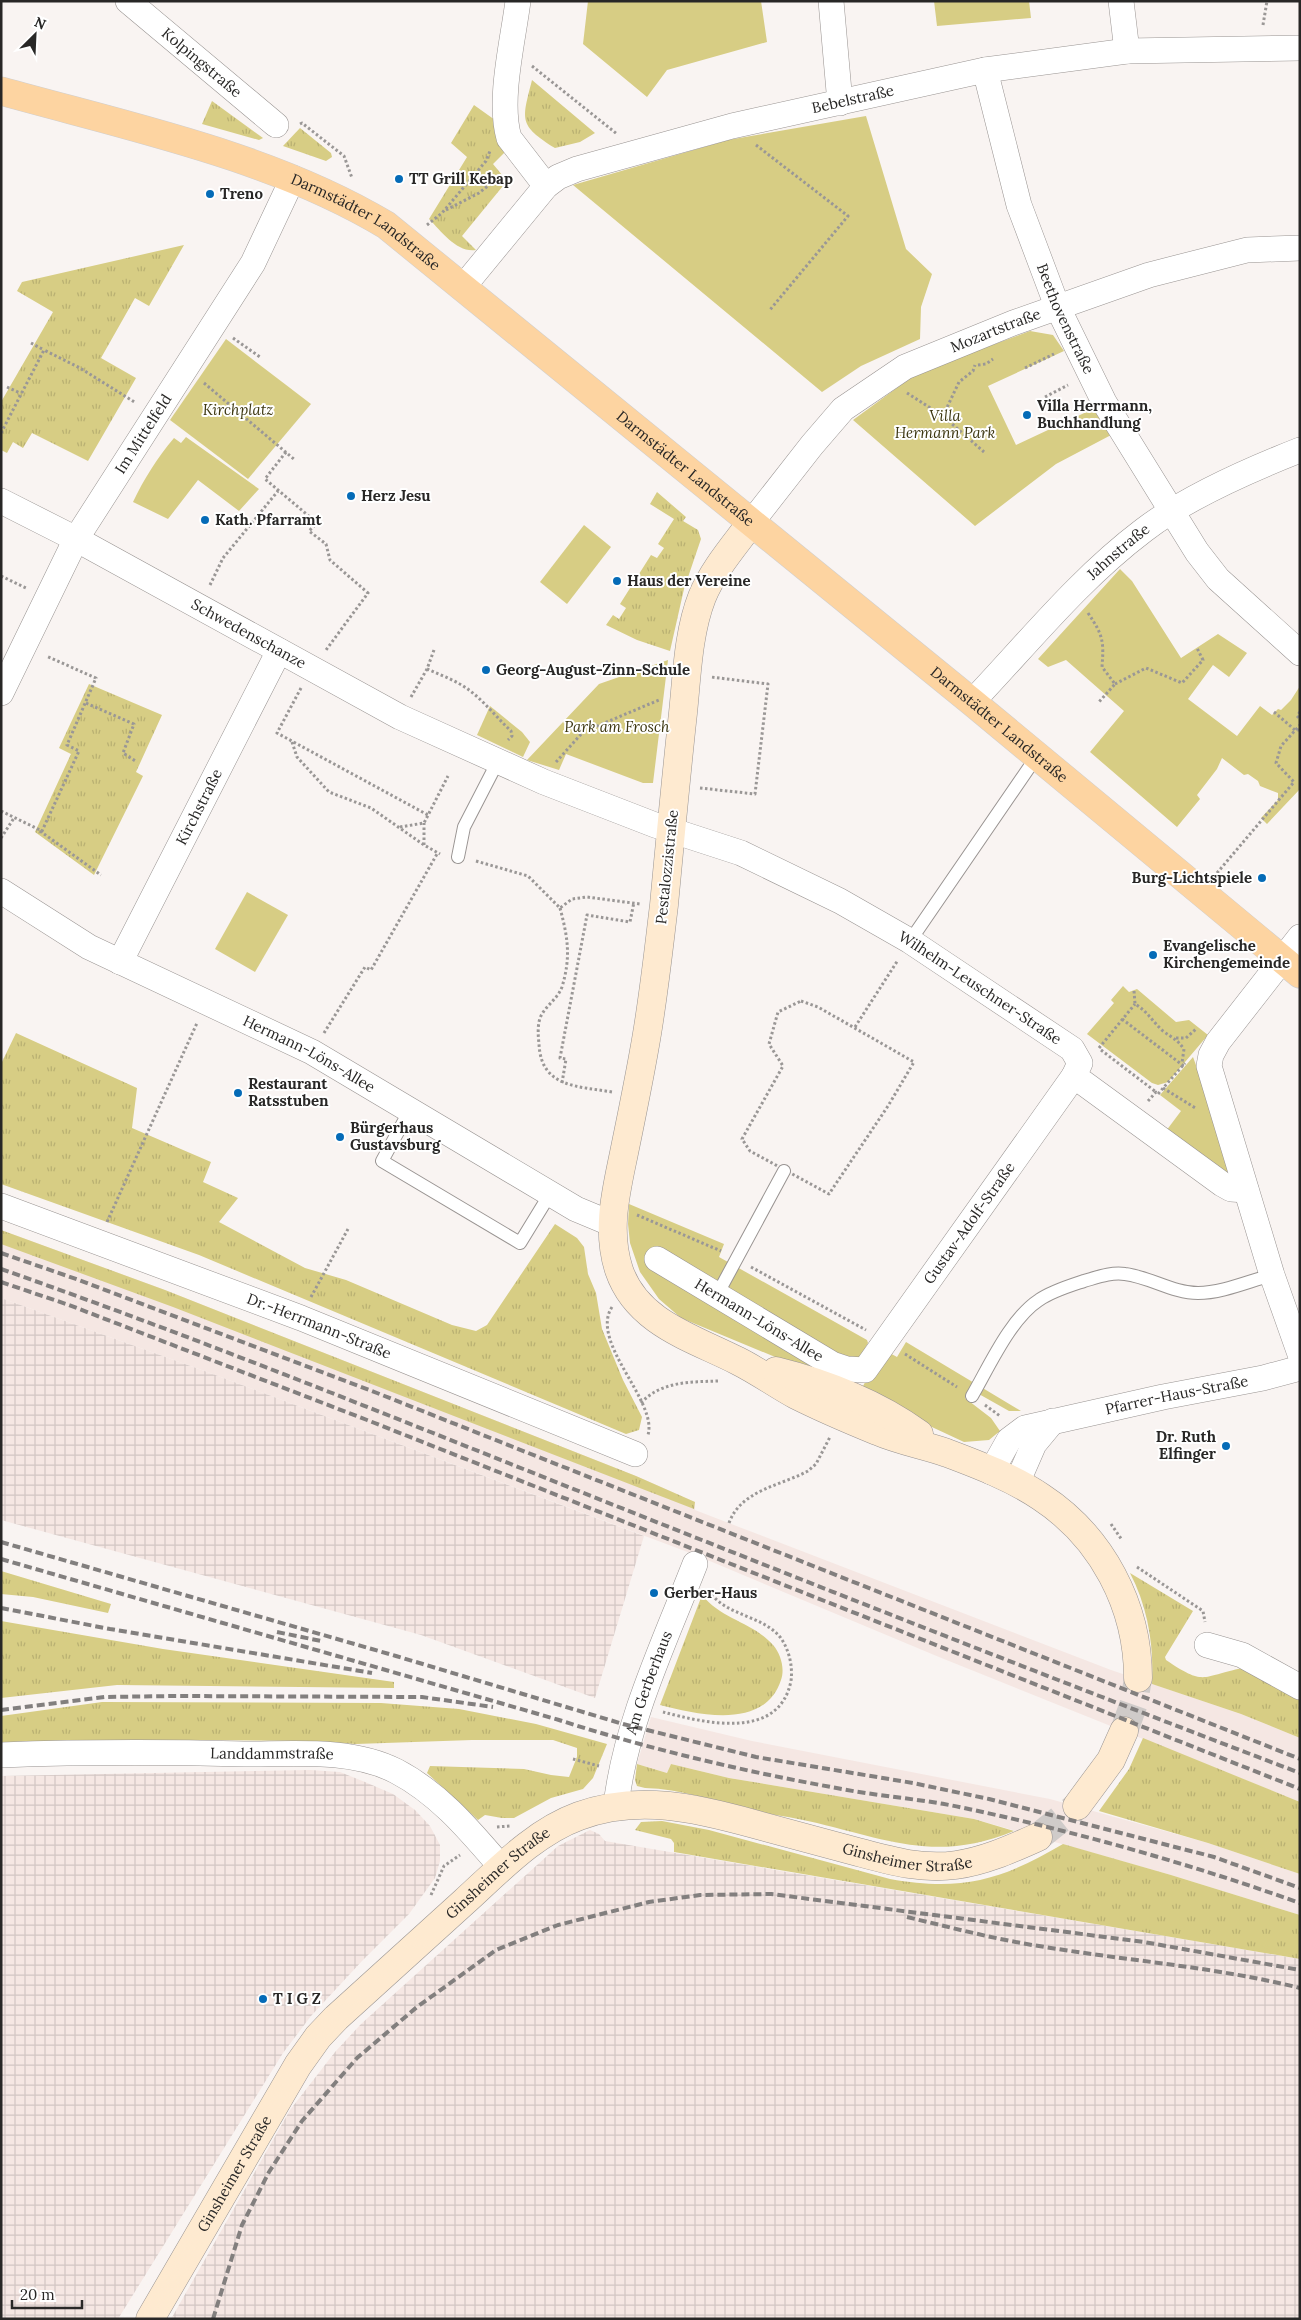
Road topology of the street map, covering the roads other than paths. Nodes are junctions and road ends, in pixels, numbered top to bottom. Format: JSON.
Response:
{"nodes":[{"id":1,"x":128,"y":1,"type":"edge"},
{"id":2,"x":518,"y":1,"type":"edge"},
{"id":3,"x":831,"y":1,"type":"edge"},
{"id":4,"x":1121,"y":1,"type":"edge"},
{"id":5,"x":1300,"y":48,"type":"edge"},
{"id":6,"x":1127,"y":51,"type":"junction"},
{"id":7,"x":986,"y":70,"type":"junction"},
{"id":8,"x":1,"y":91,"type":"edge"},
{"id":9,"x":840,"y":103,"type":"junction"},
{"id":10,"x":276,"y":125,"type":"dead end"},
{"id":11,"x":293,"y":178,"type":"junction"},
{"id":12,"x":546,"y":186,"type":"junction"},
{"id":13,"x":1300,"y":248,"type":"edge"},
{"id":14,"x":463,"y":287,"type":"junction"},
{"id":15,"x":1057,"y":306,"type":"junction"},
{"id":16,"x":1300,"y":450,"type":"edge"},
{"id":17,"x":1,"y":501,"type":"edge"},
{"id":18,"x":1170,"y":512,"type":"junction"},
{"id":19,"x":751,"y":523,"type":"junction"},
{"id":20,"x":76,"y":539,"type":"junction"},
{"id":21,"x":279,"y":651,"type":"junction"},
{"id":22,"x":1300,"y":653,"type":"edge"},
{"id":23,"x":1,"y":694,"type":"edge"},
{"id":24,"x":972,"y":702,"type":"junction"},
{"id":25,"x":500,"y":755,"type":"junction"},
{"id":26,"x":1037,"y":756,"type":"junction"},
{"id":27,"x":671,"y":830,"type":"junction"},
{"id":28,"x":458,"y":857,"type":"road end"},
{"id":29,"x":1,"y":891,"type":"edge"},
{"id":30,"x":1300,"y":937,"type":"edge"},
{"id":31,"x":910,"y":942,"type":"junction"},
{"id":32,"x":120,"y":962,"type":"junction"},
{"id":33,"x":1291,"y":967,"type":"edge"},
{"id":34,"x":1074,"y":1076,"type":"junction"},
{"id":35,"x":410,"y":1110,"type":"junction"},
{"id":36,"x":784,"y":1170,"type":"road end"},
{"id":37,"x":1246,"y":1190,"type":"junction"},
{"id":38,"x":550,"y":1194,"type":"junction"},
{"id":39,"x":1,"y":1206,"type":"edge"},
{"id":40,"x":623,"y":1218,"type":"junction"},
{"id":41,"x":657,"y":1259,"type":"dead end"},
{"id":42,"x":1272,"y":1275,"type":"junction"},
{"id":43,"x":717,"y":1295,"type":"junction"},
{"id":44,"x":1300,"y":1354,"type":"edge"},
{"id":45,"x":1300,"y":1368,"type":"edge"},
{"id":46,"x":858,"y":1381,"type":"joint"},
{"id":47,"x":972,"y":1396,"type":"road end"},
{"id":48,"x":1053,"y":1421,"type":"junction"},
{"id":49,"x":635,"y":1454,"type":"road end"},
{"id":50,"x":991,"y":1472,"type":"junction"},
{"id":51,"x":1017,"y":1483,"type":"junction"},
{"id":52,"x":701,"y":1574,"type":"road end"},
{"id":53,"x":1207,"y":1645,"type":"road end"},
{"id":54,"x":1138,"y":1678,"type":"tunnel mouth"},
{"id":55,"x":1300,"y":1686,"type":"edge"},
{"id":56,"x":1124,"y":1731,"type":"tunnel mouth"},
{"id":57,"x":1,"y":1755,"type":"edge"},
{"id":58,"x":616,"y":1806,"type":"junction"},
{"id":59,"x":1077,"y":1806,"type":"tunnel mouth"},
{"id":60,"x":1038,"y":1837,"type":"tunnel mouth"},
{"id":61,"x":502,"y":1868,"type":"junction"},
{"id":62,"x":150,"y":2319,"type":"edge"}],
"edges":[{"from":1,"to":10,"type":"street","name":"Kolpingstraße"},
{"from":2,"to":12,"type":"street"},
{"from":3,"to":9,"type":"street"},
{"from":4,"to":6,"type":"street"},
{"from":5,"to":6,"type":"street","name":"Bebelstraße"},
{"from":6,"to":7,"type":"street","name":"Bebelstraße"},
{"from":7,"to":9,"type":"street","name":"Bebelstraße"},
{"from":7,"to":15,"type":"street","name":"Beethovenstraße"},
{"from":8,"to":11,"type":"main road","name":"Darmstädter Landstraße"},
{"from":9,"to":12,"type":"street","name":"Bebelstraße"},
{"from":11,"to":14,"type":"main road","name":"Darmstädter Landstraße"},
{"from":11,"to":20,"type":"street","name":"Im Mittelfeld"},
{"from":12,"to":14,"type":"street","name":"Bebelstraße"},
{"from":13,"to":15,"type":"street","name":"Mozartstraße"},
{"from":14,"to":19,"type":"main road","name":"Darmstädter Landstraße"},
{"from":15,"to":18,"type":"street","name":"Beethovenstraße"},
{"from":15,"to":19,"type":"street","name":"Mozartstraße"},
{"from":16,"to":18,"type":"street","name":"Jahnstraße"},
{"from":17,"to":20,"type":"street","name":"Schwedenschanze"},
{"from":18,"to":22,"type":"street","name":"Beethovenstraße"},
{"from":18,"to":24,"type":"street","name":"Jahnstraße"},
{"from":19,"to":24,"type":"main road","name":"Darmstädter Landstraße"},
{"from":19,"to":27,"type":"main road","name":"Pestalozzistraße"},
{"from":20,"to":21,"type":"street","name":"Schwedenschanze"},
{"from":20,"to":23,"type":"street","name":"Im Mittelfeld"},
{"from":21,"to":25,"type":"street","name":"Schwedenschanze"},
{"from":21,"to":32,"type":"street","name":"Kirchstraße"},
{"from":24,"to":26,"type":"main road","name":"Darmstädter Landstraße"},
{"from":25,"to":27,"type":"street","name":"Schwedenschanze"},
{"from":25,"to":28,"type":"lane"},
{"from":26,"to":31,"type":"lane"},
{"from":26,"to":33,"type":"main road","name":"Darmstädter Landstraße"},
{"from":27,"to":31,"type":"street","name":"Wilhelm-Leuschner-Straße"},
{"from":27,"to":40,"type":"main road","name":"Pestalozzistraße"},
{"from":29,"to":32,"type":"street","name":"Hermann-Löns-Allee"},
{"from":30,"to":33,"type":"street"},
{"from":31,"to":34,"type":"street","name":"Wilhelm-Leuschner-Straße"},
{"from":32,"to":35,"type":"street","name":"Hermann-Löns-Allee"},
{"from":33,"to":37,"type":"street"},
{"from":34,"to":37,"type":"street"},
{"from":34,"to":46,"type":"street","name":"Gustav-Adolf-Straße"},
{"from":35,"to":38,"type":"street","name":"Hermann-Löns-Allee"},
{"from":35,"to":38,"type":"lane"},
{"from":36,"to":43,"type":"lane"},
{"from":37,"to":42,"type":"street"},
{"from":38,"to":40,"type":"street","name":"Hermann-Löns-Allee"},
{"from":39,"to":49,"type":"street","name":"Dr.-Herrmann-Straße"},
{"from":40,"to":50,"type":"main road","name":"Pestalozzistraße"},
{"from":41,"to":43,"type":"street","name":"Hermann-Löns-Allee"},
{"from":42,"to":44,"type":"street"},
{"from":42,"to":47,"type":"lane"},
{"from":43,"to":46,"type":"street","name":"Hermann-Löns-Allee"},
{"from":45,"to":48,"type":"street","name":"Pfarrer-Haus-Straße"},
{"from":48,"to":50,"type":"street","name":"Pfarrer-Haus-Straße"},
{"from":48,"to":51,"type":"street"},
{"from":50,"to":51,"type":"main road","name":"Pestalozzistraße"},
{"from":51,"to":54,"type":"main road","name":"Pestalozzistraße"},
{"from":52,"to":58,"type":"street","name":"Am Gerberhaus"},
{"from":53,"to":55,"type":"street"},
{"from":56,"to":59,"type":"main road"},
{"from":57,"to":61,"type":"street","name":"Landdammstraße"},
{"from":58,"to":60,"type":"main road","name":"Ginsheimer Straße"},
{"from":58,"to":61,"type":"main road","name":"Ginsheimer Straße"},
{"from":61,"to":62,"type":"main road","name":"Ginsheimer Straße"}]}
